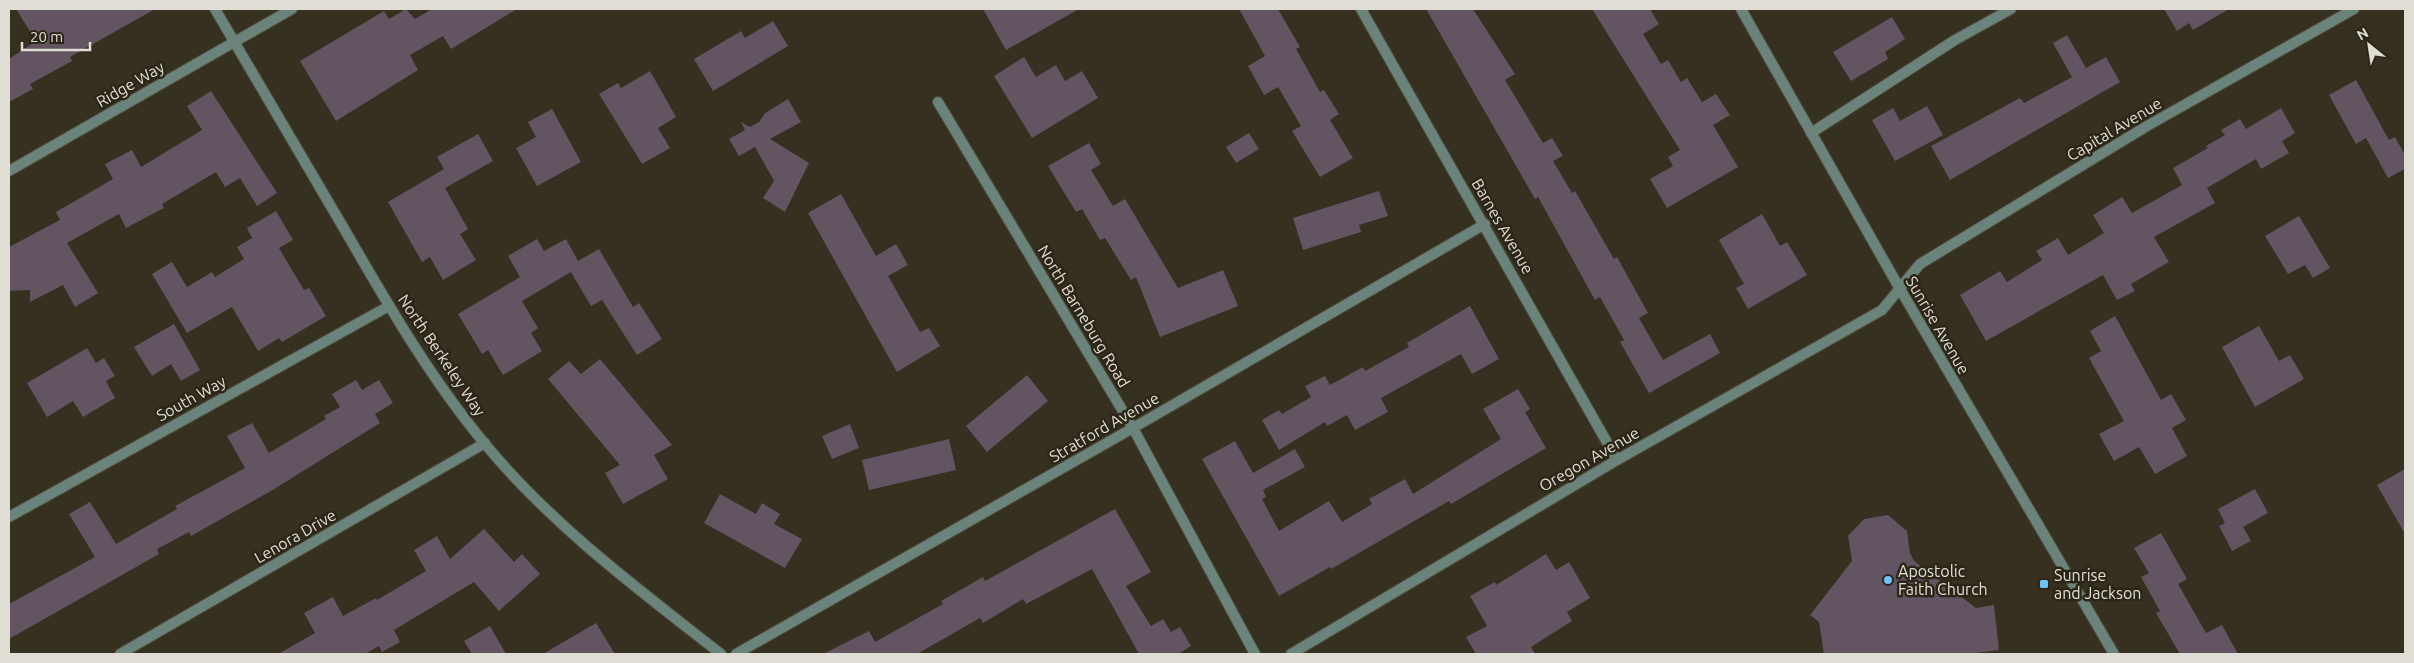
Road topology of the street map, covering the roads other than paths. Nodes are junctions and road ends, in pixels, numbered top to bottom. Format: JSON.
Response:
{"nodes":[{"id":1,"x":215,"y":9,"type":"edge"},
{"id":2,"x":292,"y":9,"type":"edge"},
{"id":3,"x":1362,"y":9,"type":"edge"},
{"id":4,"x":1741,"y":9,"type":"edge"},
{"id":5,"x":2011,"y":9,"type":"edge"},
{"id":6,"x":2354,"y":9,"type":"edge"},
{"id":7,"x":234,"y":42,"type":"junction"},
{"id":8,"x":938,"y":102,"type":"dead end"},
{"id":9,"x":1811,"y":133,"type":"junction"},
{"id":10,"x":9,"y":171,"type":"edge"},
{"id":11,"x":1485,"y":224,"type":"junction"},
{"id":12,"x":1900,"y":289,"type":"junction"},
{"id":13,"x":389,"y":306,"type":"junction"},
{"id":14,"x":1134,"y":428,"type":"junction"},
{"id":15,"x":485,"y":444,"type":"junction"},
{"id":16,"x":1617,"y":460,"type":"junction"},
{"id":17,"x":9,"y":517,"type":"edge"},
{"id":18,"x":120,"y":654,"type":"edge"},
{"id":19,"x":721,"y":654,"type":"edge"},
{"id":20,"x":736,"y":654,"type":"edge"},
{"id":21,"x":1255,"y":654,"type":"edge"},
{"id":22,"x":1291,"y":654,"type":"edge"},
{"id":23,"x":2114,"y":654,"type":"edge"}],
"edges":[{"from":1,"to":7,"type":"street","name":"North Berkeley Way"},
{"from":2,"to":7,"type":"street","name":"Ridge Way"},
{"from":3,"to":11,"type":"street","name":"Barnes Avenue"},
{"from":4,"to":9,"type":"street","name":"Sunrise Avenue"},
{"from":5,"to":9,"type":"street"},
{"from":6,"to":12,"type":"street","name":"Capital Avenue"},
{"from":7,"to":10,"type":"street","name":"Ridge Way"},
{"from":7,"to":13,"type":"street","name":"North Berkeley Way"},
{"from":8,"to":14,"type":"street","name":"North Barneburg Road"},
{"from":9,"to":12,"type":"street","name":"Sunrise Avenue"},
{"from":11,"to":14,"type":"street","name":"Stratford Avenue"},
{"from":11,"to":16,"type":"street","name":"Barnes Avenue"},
{"from":12,"to":16,"type":"street","name":"Oregon Avenue"},
{"from":12,"to":23,"type":"street","name":"Sunrise Avenue"},
{"from":13,"to":15,"type":"street","name":"North Berkeley Way"},
{"from":13,"to":17,"type":"street","name":"South Way"},
{"from":14,"to":20,"type":"street","name":"Stratford Avenue"},
{"from":14,"to":21,"type":"street","name":"North Barneburg Road"},
{"from":15,"to":18,"type":"street","name":"Lenora Drive"},
{"from":15,"to":19,"type":"street","name":"North Berkeley Way"},
{"from":16,"to":22,"type":"street","name":"Oregon Avenue"}]}
